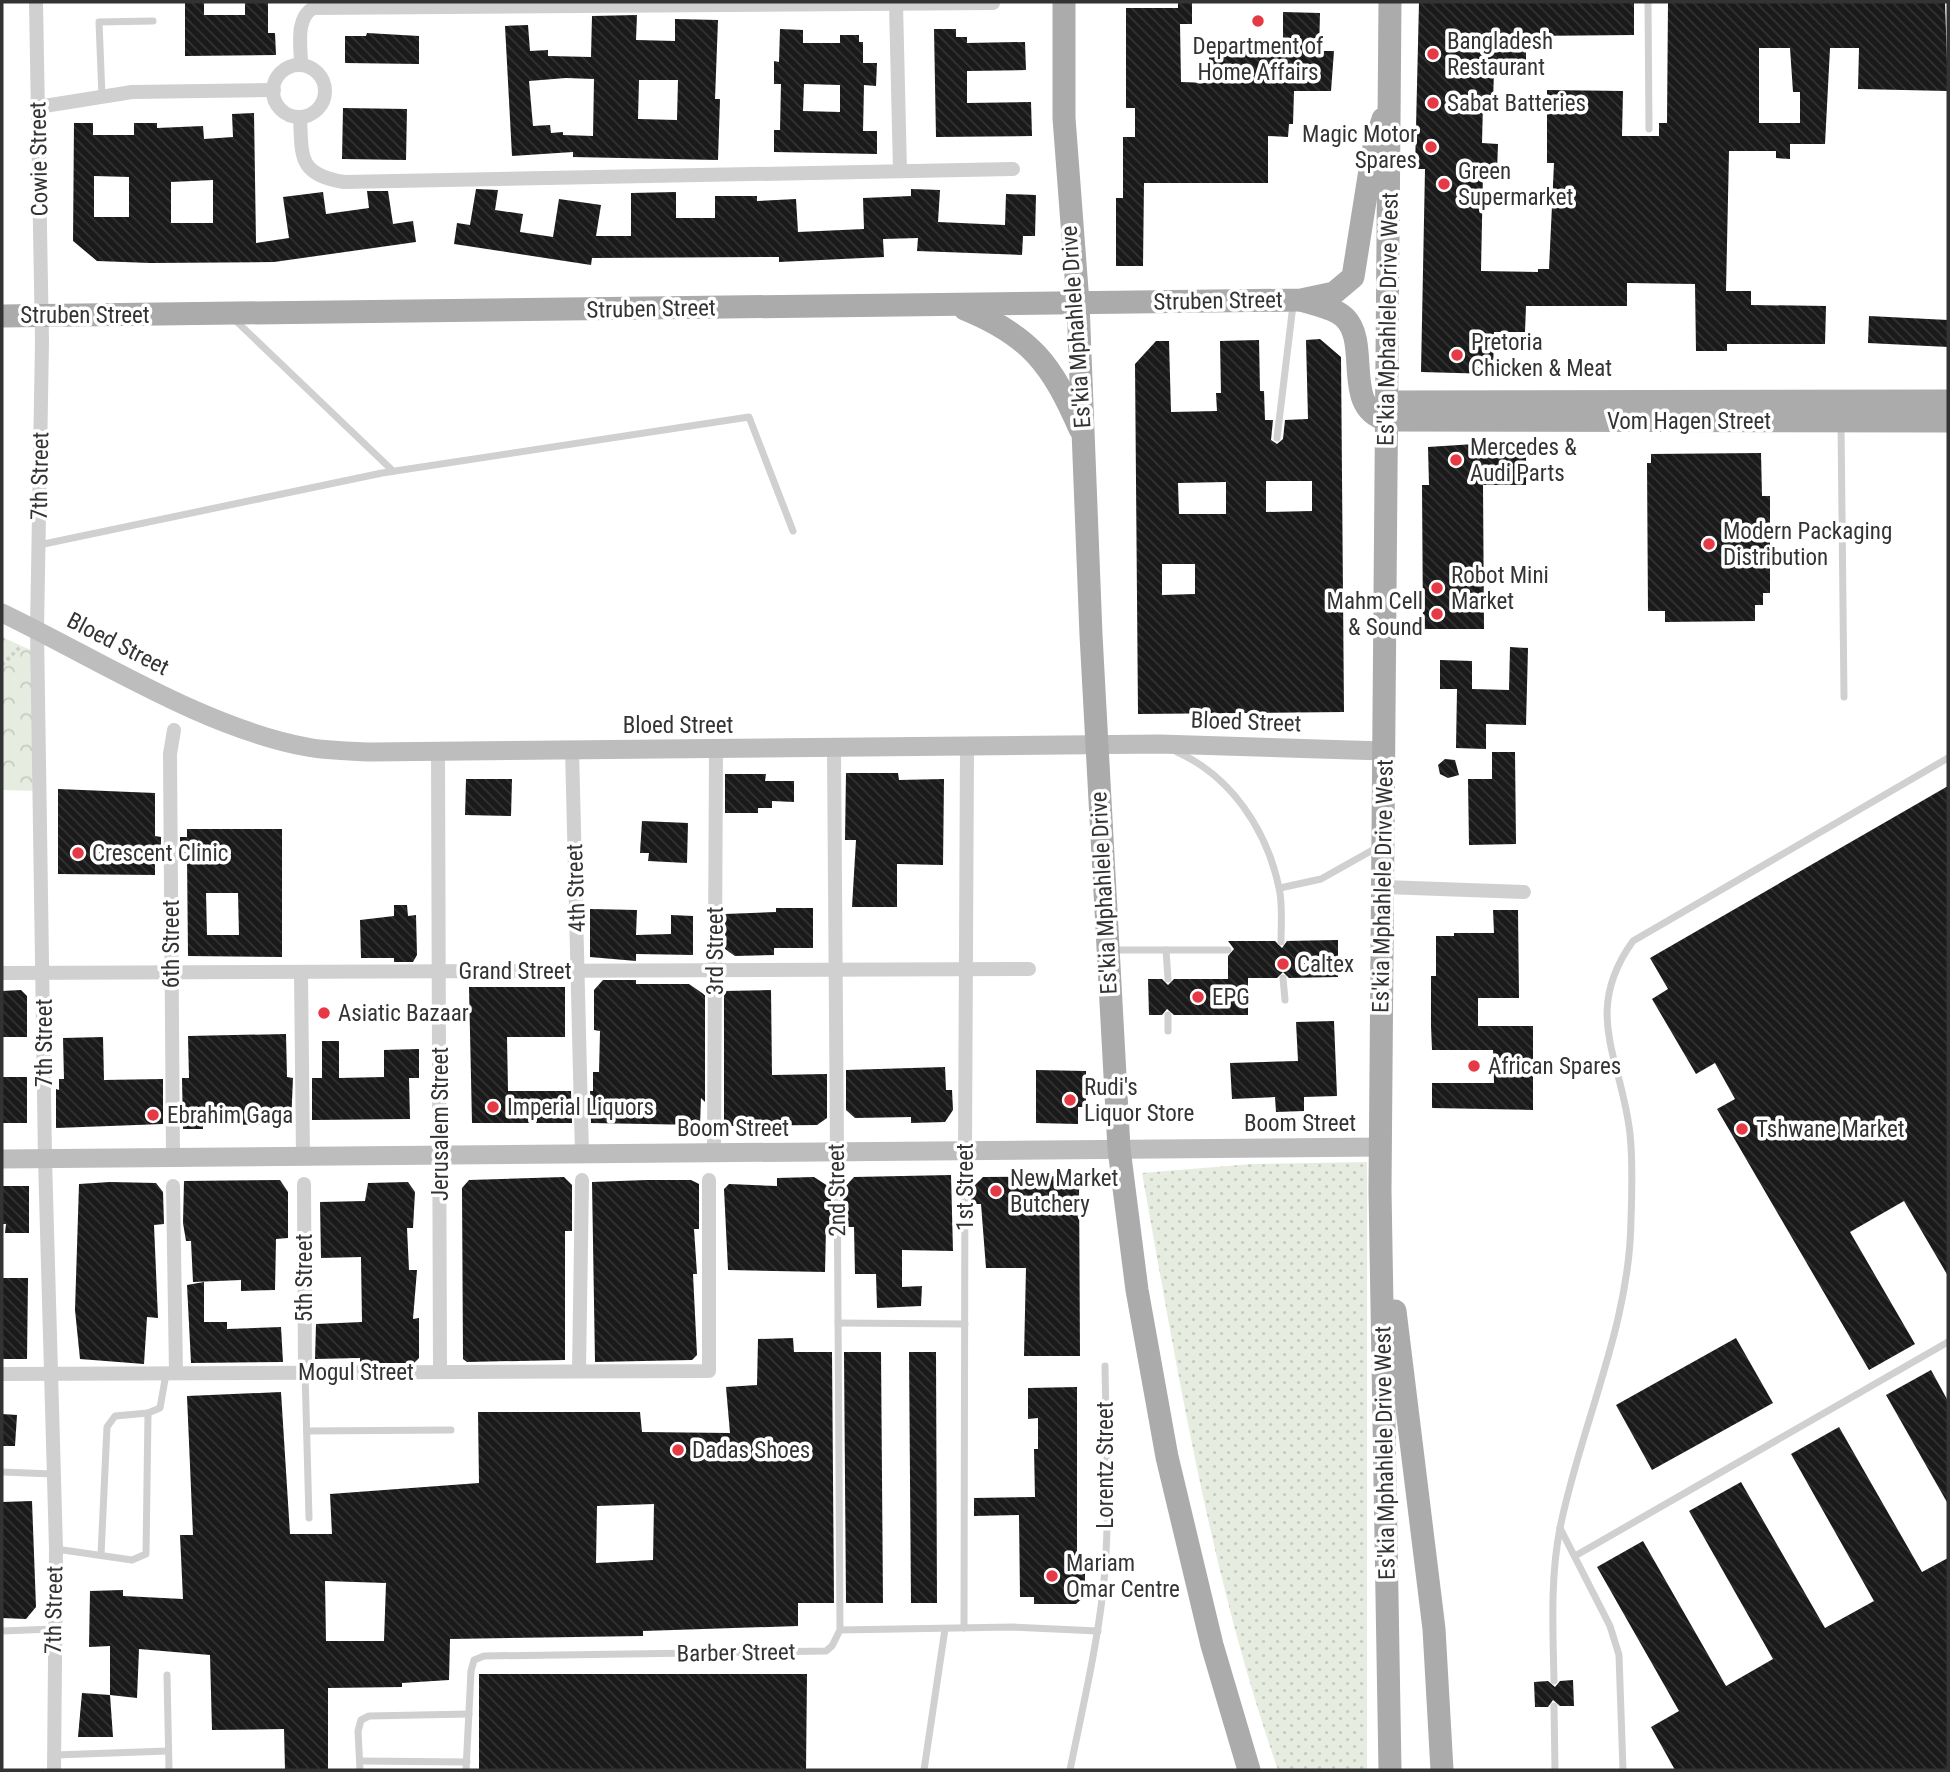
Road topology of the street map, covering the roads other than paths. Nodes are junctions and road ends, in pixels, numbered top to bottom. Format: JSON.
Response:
{"nodes":[{"id":1,"x":36,"y":2,"type":"edge"},
{"id":2,"x":1064,"y":2,"type":"edge"},
{"id":3,"x":1390,"y":2,"type":"edge"},
{"id":4,"x":1648,"y":2,"type":"edge"},
{"id":5,"x":896,"y":4,"type":"junction"},
{"id":6,"x":993,"y":4,"type":"dead end"},
{"id":7,"x":153,"y":21,"type":"dead end"},
{"id":8,"x":301,"y":65,"type":"junction"},
{"id":9,"x":274,"y":90,"type":"junction"},
{"id":10,"x":102,"y":97,"type":"junction"},
{"id":11,"x":38,"y":107,"type":"junction"},
{"id":12,"x":1390,"y":107,"type":"junction"},
{"id":13,"x":300,"y":117,"type":"junction"},
{"id":14,"x":1648,"y":129,"type":"dead end"},
{"id":15,"x":1013,"y":169,"type":"dead end"},
{"id":16,"x":900,"y":171,"type":"junction"},
{"id":17,"x":1297,"y":300,"type":"junction"},
{"id":18,"x":1078,"y":303,"type":"junction"},
{"id":19,"x":955,"y":305,"type":"junction"},
{"id":20,"x":229,"y":314,"type":"junction"},
{"id":21,"x":2,"y":316,"type":"edge"},
{"id":22,"x":42,"y":316,"type":"junction"},
{"id":23,"x":1948,"y":401,"type":"edge"},
{"id":24,"x":1387,"y":411,"type":"junction"},
{"id":25,"x":1841,"y":421,"type":"junction"},
{"id":26,"x":1948,"y":421,"type":"edge"},
{"id":27,"x":1084,"y":438,"type":"junction"},
{"id":28,"x":1277,"y":438,"type":"dead end"},
{"id":29,"x":393,"y":471,"type":"junction"},
{"id":30,"x":793,"y":531,"type":"dead end"},
{"id":31,"x":39,"y":545,"type":"junction"},
{"id":32,"x":2,"y":613,"type":"edge"},
{"id":33,"x":37,"y":630,"type":"junction"},
{"id":34,"x":1844,"y":697,"type":"dead end"},
{"id":35,"x":174,"y":730,"type":"dead end"},
{"id":36,"x":1160,"y":744,"type":"junction"},
{"id":37,"x":1097,"y":745,"type":"junction"},
{"id":38,"x":967,"y":746,"type":"junction"},
{"id":39,"x":572,"y":749,"type":"junction"},
{"id":40,"x":716,"y":749,"type":"junction"},
{"id":41,"x":834,"y":749,"type":"junction"},
{"id":42,"x":438,"y":751,"type":"junction"},
{"id":43,"x":1384,"y":751,"type":"junction"},
{"id":44,"x":1948,"y":758,"type":"edge"},
{"id":45,"x":1384,"y":844,"type":"junction"},
{"id":46,"x":1384,"y":887,"type":"junction"},
{"id":47,"x":1280,"y":888,"type":"junction"},
{"id":48,"x":1524,"y":892,"type":"dead end"},
{"id":49,"x":1281,"y":942,"type":"dead end"},
{"id":50,"x":1107,"y":950,"type":"junction"},
{"id":51,"x":1166,"y":950,"type":"junction"},
{"id":52,"x":1228,"y":950,"type":"dead end"},
{"id":53,"x":1029,"y":969,"type":"dead end"},
{"id":54,"x":835,"y":970,"type":"junction"},
{"id":55,"x":966,"y":970,"type":"junction"},
{"id":56,"x":439,"y":971,"type":"junction"},
{"id":57,"x":578,"y":971,"type":"junction"},
{"id":58,"x":715,"y":971,"type":"junction"},
{"id":59,"x":2,"y":972,"type":"edge"},
{"id":60,"x":44,"y":972,"type":"junction"},
{"id":61,"x":171,"y":972,"type":"junction"},
{"id":62,"x":301,"y":972,"type":"junction"},
{"id":63,"x":1283,"y":978,"type":"dead end"},
{"id":64,"x":1168,"y":979,"type":"dead end"},
{"id":65,"x":1284,"y":1000,"type":"dead end"},
{"id":66,"x":1168,"y":1015,"type":"dead end"},
{"id":67,"x":1168,"y":1031,"type":"dead end"},
{"id":68,"x":1381,"y":1147,"type":"junction"},
{"id":69,"x":1119,"y":1149,"type":"junction"},
{"id":70,"x":965,"y":1150,"type":"junction"},
{"id":71,"x":836,"y":1152,"type":"junction"},
{"id":72,"x":714,"y":1153,"type":"junction"},
{"id":73,"x":582,"y":1154,"type":"junction"},
{"id":74,"x":440,"y":1155,"type":"junction"},
{"id":75,"x":303,"y":1156,"type":"junction"},
{"id":76,"x":173,"y":1157,"type":"junction"},
{"id":77,"x":45,"y":1158,"type":"junction"},
{"id":78,"x":2,"y":1159,"type":"edge"},
{"id":79,"x":709,"y":1180,"type":"dead end"},
{"id":80,"x":582,"y":1181,"type":"dead end"},
{"id":81,"x":304,"y":1184,"type":"dead end"},
{"id":82,"x":173,"y":1186,"type":"dead end"},
{"id":83,"x":1380,"y":1190,"type":"junction"},
{"id":84,"x":838,"y":1323,"type":"junction"},
{"id":85,"x":965,"y":1324,"type":"junction"},
{"id":86,"x":1948,"y":1342,"type":"edge"},
{"id":87,"x":1105,"y":1366,"type":"dead end"},
{"id":88,"x":579,"y":1370,"type":"junction"},
{"id":89,"x":440,"y":1372,"type":"junction"},
{"id":90,"x":171,"y":1373,"type":"junction"},
{"id":91,"x":305,"y":1373,"type":"junction"},
{"id":92,"x":2,"y":1374,"type":"edge"},
{"id":93,"x":50,"y":1374,"type":"junction"},
{"id":94,"x":148,"y":1413,"type":"junction"},
{"id":95,"x":451,"y":1430,"type":"dead end"},
{"id":96,"x":306,"y":1431,"type":"junction"},
{"id":97,"x":2,"y":1472,"type":"edge"},
{"id":98,"x":53,"y":1474,"type":"junction"},
{"id":99,"x":309,"y":1518,"type":"dead end"},
{"id":100,"x":1560,"y":1527,"type":"junction"},
{"id":101,"x":56,"y":1549,"type":"junction"},
{"id":102,"x":101,"y":1555,"type":"junction"},
{"id":103,"x":1575,"y":1556,"type":"junction"},
{"id":104,"x":964,"y":1628,"type":"junction"},
{"id":105,"x":53,"y":1629,"type":"junction"},
{"id":106,"x":945,"y":1629,"type":"junction"},
{"id":107,"x":840,"y":1630,"type":"junction"},
{"id":108,"x":1098,"y":1630,"type":"junction"},
{"id":109,"x":2,"y":1631,"type":"edge"},
{"id":110,"x":167,"y":1675,"type":"dead end"},
{"id":111,"x":1554,"y":1681,"type":"dead end"},
{"id":112,"x":1554,"y":1706,"type":"dead end"},
{"id":113,"x":469,"y":1714,"type":"junction"},
{"id":114,"x":168,"y":1751,"type":"junction"},
{"id":115,"x":54,"y":1755,"type":"junction"},
{"id":116,"x":360,"y":1761,"type":"junction"},
{"id":117,"x":466,"y":1766,"type":"edge"},
{"id":118,"x":1442,"y":1769,"type":"edge"},
{"id":119,"x":54,"y":1770,"type":"edge"},
{"id":120,"x":169,"y":1770,"type":"edge"},
{"id":121,"x":360,"y":1770,"type":"edge"},
{"id":122,"x":924,"y":1770,"type":"edge"},
{"id":123,"x":1069,"y":1770,"type":"edge"},
{"id":124,"x":1249,"y":1770,"type":"edge"},
{"id":125,"x":1390,"y":1770,"type":"edge"},
{"id":126,"x":1555,"y":1770,"type":"edge"},
{"id":127,"x":1623,"y":1770,"type":"edge"}],
"edges":[{"from":1,"to":11,"type":"street","name":"Cowie Street"},
{"from":2,"to":18,"type":"main road","name":"Es'kia Mphahlele Drive"},
{"from":3,"to":12,"type":"main road","name":"Es'kia Mphahlele Drive West"},
{"from":4,"to":14,"type":"lane"},
{"from":5,"to":6,"type":"street"},
{"from":5,"to":8,"type":"street"},
{"from":5,"to":16,"type":"street"},
{"from":7,"to":10,"type":"lane"},
{"from":8,"to":9,"type":"street"},
{"from":8,"to":13,"type":"street"},
{"from":9,"to":10,"type":"street"},
{"from":9,"to":13,"type":"street"},
{"from":10,"to":11,"type":"street"},
{"from":11,"to":22,"type":"street","name":"Cowie Street"},
{"from":12,"to":17,"type":"main road"},
{"from":12,"to":24,"type":"main road","name":"Es'kia Mphahlele Drive West"},
{"from":13,"to":16,"type":"street"},
{"from":15,"to":16,"type":"street"},
{"from":17,"to":18,"type":"main road","name":"Struben Street"},
{"from":17,"to":24,"type":"main road"},
{"from":17,"to":28,"type":"lane"},
{"from":18,"to":19,"type":"main road","name":"Struben Street"},
{"from":18,"to":27,"type":"main road","name":"Es'kia Mphahlele Drive"},
{"from":19,"to":20,"type":"main road","name":"Struben Street"},
{"from":19,"to":27,"type":"main road"},
{"from":20,"to":22,"type":"main road","name":"Struben Street"},
{"from":20,"to":29,"type":"lane"},
{"from":21,"to":22,"type":"main road","name":"Struben Street"},
{"from":22,"to":31,"type":"street","name":"7th Street"},
{"from":23,"to":24,"type":"main road","name":"Vom Hagen Street"},
{"from":24,"to":25,"type":"main road","name":"Vom Hagen Street"},
{"from":24,"to":43,"type":"main road","name":"Es'kia Mphahlele Drive West"},
{"from":25,"to":26,"type":"main road","name":"Vom Hagen Street"},
{"from":25,"to":34,"type":"lane"},
{"from":27,"to":37,"type":"main road","name":"Es'kia Mphahlele Drive"},
{"from":29,"to":30,"type":"lane"},
{"from":29,"to":31,"type":"lane"},
{"from":31,"to":33,"type":"street","name":"7th Street"},
{"from":32,"to":33,"type":"main road","name":"Bloed Street"},
{"from":33,"to":42,"type":"main road","name":"Bloed Street"},
{"from":33,"to":60,"type":"street","name":"7th Street"},
{"from":35,"to":61,"type":"street","name":"6th Street"},
{"from":36,"to":37,"type":"main road","name":"Bloed Street"},
{"from":36,"to":43,"type":"main road","name":"Bloed Street"},
{"from":36,"to":47,"type":"lane"},
{"from":37,"to":38,"type":"main road","name":"Bloed Street"},
{"from":37,"to":50,"type":"main road","name":"Es'kia Mphahlele Drive"},
{"from":38,"to":41,"type":"main road","name":"Bloed Street"},
{"from":38,"to":55,"type":"street","name":"1st Street"},
{"from":39,"to":40,"type":"main road","name":"Bloed Street"},
{"from":39,"to":42,"type":"main road","name":"Bloed Street"},
{"from":39,"to":57,"type":"street","name":"4th Street"},
{"from":40,"to":41,"type":"main road","name":"Bloed Street"},
{"from":40,"to":58,"type":"street","name":"3rd Street"},
{"from":41,"to":54,"type":"street","name":"2nd Street"},
{"from":42,"to":56,"type":"street","name":"Jerusalem Street"},
{"from":43,"to":45,"type":"main road","name":"Es'kia Mphahlele Drive West"},
{"from":44,"to":100,"type":"lane"},
{"from":45,"to":46,"type":"main road","name":"Es'kia Mphahlele Drive West"},
{"from":45,"to":47,"type":"lane"},
{"from":46,"to":48,"type":"street"},
{"from":46,"to":68,"type":"main road","name":"Es'kia Mphahlele Drive West"},
{"from":47,"to":49,"type":"lane"},
{"from":50,"to":51,"type":"lane"},
{"from":50,"to":69,"type":"main road","name":"Es'kia Mphahlele Drive"},
{"from":51,"to":52,"type":"lane"},
{"from":51,"to":64,"type":"lane"},
{"from":53,"to":55,"type":"street","name":"Grand Street"},
{"from":54,"to":55,"type":"street","name":"Grand Street"},
{"from":54,"to":58,"type":"street","name":"Grand Street"},
{"from":54,"to":71,"type":"street","name":"2nd Street"},
{"from":55,"to":70,"type":"street","name":"1st Street"},
{"from":56,"to":57,"type":"street","name":"Grand Street"},
{"from":56,"to":62,"type":"street","name":"Grand Street"},
{"from":56,"to":74,"type":"street","name":"Jerusalem Street"},
{"from":57,"to":58,"type":"street","name":"Grand Street"},
{"from":57,"to":73,"type":"street","name":"4th Street"},
{"from":58,"to":72,"type":"street","name":"3rd Street"},
{"from":59,"to":60,"type":"street","name":"Grand Street"},
{"from":60,"to":61,"type":"street","name":"Grand Street"},
{"from":60,"to":77,"type":"street","name":"7th Street"},
{"from":61,"to":62,"type":"street","name":"Grand Street"},
{"from":61,"to":76,"type":"street","name":"6th Street"},
{"from":62,"to":75,"type":"street"},
{"from":63,"to":65,"type":"lane"},
{"from":66,"to":67,"type":"lane"},
{"from":68,"to":69,"type":"main road","name":"Boom Street"},
{"from":68,"to":83,"type":"main road","name":"Es'kia Mphahlele Drive West"},
{"from":69,"to":70,"type":"main road","name":"Boom Street"},
{"from":69,"to":124,"type":"main road","name":"Es'kia Mphahlele Drive"},
{"from":70,"to":71,"type":"main road","name":"Boom Street"},
{"from":70,"to":85,"type":"lane","name":"1st Street"},
{"from":71,"to":72,"type":"main road","name":"Boom Street"},
{"from":71,"to":84,"type":"lane","name":"2nd Street"},
{"from":72,"to":73,"type":"main road","name":"Boom Street"},
{"from":73,"to":74,"type":"main road","name":"Boom Street"},
{"from":74,"to":75,"type":"main road","name":"Boom Street"},
{"from":74,"to":89,"type":"street","name":"Jerusalem Street"},
{"from":75,"to":76,"type":"main road","name":"Boom Street"},
{"from":76,"to":77,"type":"main road","name":"Boom Street"},
{"from":77,"to":78,"type":"main road","name":"Boom Street"},
{"from":77,"to":93,"type":"street","name":"7th Street"},
{"from":79,"to":88,"type":"street","name":"Mogul Street"},
{"from":80,"to":88,"type":"street"},
{"from":81,"to":91,"type":"street","name":"5th Street"},
{"from":82,"to":90,"type":"street"},
{"from":83,"to":118,"type":"main road"},
{"from":83,"to":125,"type":"main road","name":"Es'kia Mphahlele Drive West"},
{"from":84,"to":85,"type":"lane"},
{"from":84,"to":107,"type":"lane","name":"2nd Street"},
{"from":85,"to":104,"type":"lane","name":"1st Street"},
{"from":86,"to":103,"type":"lane"},
{"from":87,"to":108,"type":"lane","name":"Lorentz Street"},
{"from":88,"to":89,"type":"street","name":"Mogul Street"},
{"from":89,"to":91,"type":"street","name":"Mogul Street"},
{"from":90,"to":91,"type":"street","name":"Mogul Street"},
{"from":90,"to":93,"type":"street","name":"Mogul Street"},
{"from":90,"to":94,"type":"lane"},
{"from":91,"to":96,"type":"lane"},
{"from":92,"to":93,"type":"street","name":"Mogul Street"},
{"from":93,"to":98,"type":"street","name":"7th Street"},
{"from":94,"to":102,"type":"lane"},
{"from":94,"to":102,"type":"lane"},
{"from":95,"to":96,"type":"lane"},
{"from":96,"to":99,"type":"lane"},
{"from":97,"to":98,"type":"lane"},
{"from":98,"to":101,"type":"street","name":"7th Street"},
{"from":100,"to":103,"type":"lane"},
{"from":100,"to":111,"type":"lane"},
{"from":101,"to":102,"type":"lane"},
{"from":101,"to":105,"type":"street","name":"7th Street"},
{"from":103,"to":127,"type":"lane"},
{"from":104,"to":106,"type":"lane"},
{"from":104,"to":108,"type":"lane"},
{"from":105,"to":109,"type":"lane"},
{"from":105,"to":115,"type":"street","name":"7th Street"},
{"from":106,"to":107,"type":"lane"},
{"from":106,"to":122,"type":"lane"},
{"from":107,"to":113,"type":"lane","name":"Barber Street"},
{"from":108,"to":123,"type":"lane","name":"Lorentz Street"},
{"from":110,"to":114,"type":"lane"},
{"from":112,"to":126,"type":"lane"},
{"from":113,"to":116,"type":"lane"},
{"from":113,"to":117,"type":"lane","name":"Barber Street"},
{"from":114,"to":115,"type":"lane"},
{"from":114,"to":120,"type":"lane"},
{"from":115,"to":119,"type":"street","name":"7th Street"},
{"from":116,"to":117,"type":"lane"},
{"from":116,"to":121,"type":"lane"}]}
